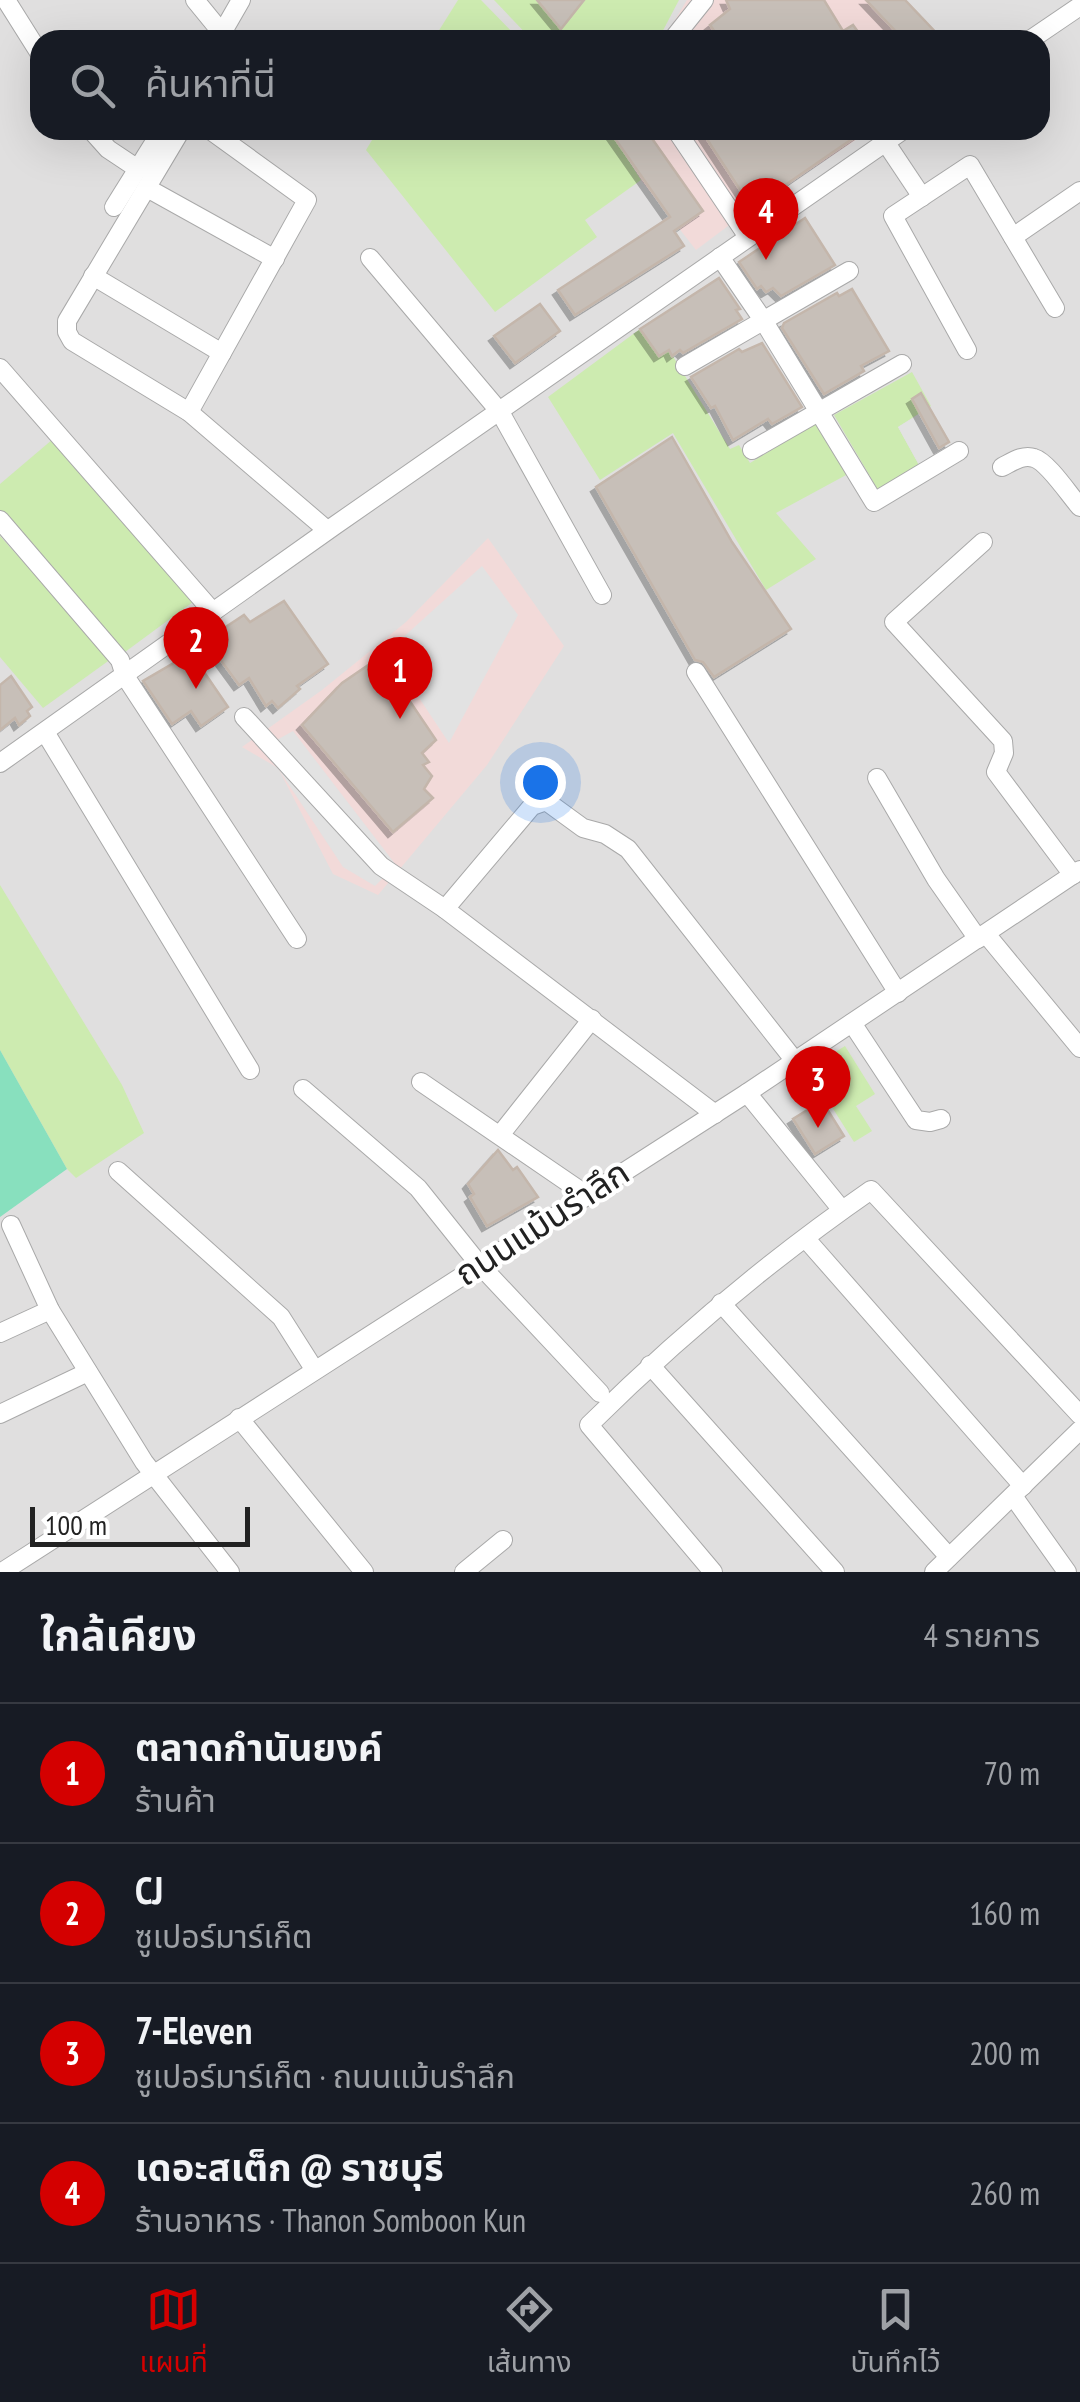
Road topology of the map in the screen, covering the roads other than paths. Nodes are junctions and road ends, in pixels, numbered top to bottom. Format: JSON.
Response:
{"nodes":[{"id":1,"x":6,"y":0,"type":"edge"},
{"id":2,"x":196,"y":0,"type":"edge"},
{"id":3,"x":241,"y":0,"type":"edge"},
{"id":4,"x":704,"y":0,"type":"edge"},
{"id":5,"x":1080,"y":6,"type":"edge"},
{"id":6,"x":216,"y":30,"type":"edge"},
{"id":7,"x":224,"y":30,"type":"edge"},
{"id":8,"x":680,"y":30,"type":"edge"},
{"id":9,"x":1045,"y":30,"type":"edge"},
{"id":10,"x":30,"y":38,"type":"edge"},
{"id":11,"x":100,"y":140,"type":"edge"},
{"id":12,"x":156,"y":140,"type":"edge"},
{"id":13,"x":175,"y":140,"type":"edge"},
{"id":14,"x":224,"y":140,"type":"edge"},
{"id":15,"x":683,"y":140,"type":"edge"},
{"id":16,"x":889,"y":140,"type":"edge"},
{"id":17,"x":886,"y":142,"type":"junction"},
{"id":18,"x":138,"y":169,"type":"junction"},
{"id":19,"x":147,"y":188,"type":"junction"},
{"id":20,"x":1080,"y":190,"type":"edge"},
{"id":21,"x":922,"y":196,"type":"junction"},
{"id":22,"x":114,"y":207,"type":"dead end"},
{"id":23,"x":748,"y":237,"type":"junction"},
{"id":24,"x":1013,"y":238,"type":"junction"},
{"id":25,"x":720,"y":257,"type":"junction"},
{"id":26,"x":370,"y":258,"type":"dead end"},
{"id":27,"x":274,"y":259,"type":"junction"},
{"id":28,"x":849,"y":271,"type":"dead end"},
{"id":29,"x":93,"y":276,"type":"junction"},
{"id":30,"x":1055,"y":308,"type":"dead end"},
{"id":31,"x":763,"y":320,"type":"junction"},
{"id":32,"x":968,"y":350,"type":"dead end"},
{"id":33,"x":222,"y":354,"type":"junction"},
{"id":34,"x":902,"y":364,"type":"dead end"},
{"id":35,"x":684,"y":366,"type":"dead end"},
{"id":36,"x":0,"y":368,"type":"edge"},
{"id":37,"x":189,"y":412,"type":"junction"},
{"id":38,"x":500,"y":412,"type":"junction"},
{"id":39,"x":820,"y":412,"type":"junction"},
{"id":40,"x":752,"y":450,"type":"dead end"},
{"id":41,"x":959,"y":451,"type":"dead end"},
{"id":42,"x":1002,"y":467,"type":"dead end"},
{"id":43,"x":1080,"y":507,"type":"edge"},
{"id":44,"x":0,"y":520,"type":"edge"},
{"id":45,"x":327,"y":530,"type":"junction"},
{"id":46,"x":982,"y":542,"type":"dead end"},
{"id":47,"x":602,"y":594,"type":"dead end"},
{"id":48,"x":213,"y":612,"type":"junction"},
{"id":49,"x":696,"y":672,"type":"dead end"},
{"id":50,"x":125,"y":676,"type":"junction"},
{"id":51,"x":244,"y":718,"type":"dead end"},
{"id":52,"x":45,"y":732,"type":"junction"},
{"id":53,"x":0,"y":763,"type":"edge"},
{"id":54,"x":877,"y":778,"type":"dead end"},
{"id":55,"x":1076,"y":872,"type":"edge"},
{"id":56,"x":445,"y":909,"type":"junction"},
{"id":57,"x":982,"y":937,"type":"junction"},
{"id":58,"x":297,"y":940,"type":"dead end"},
{"id":59,"x":898,"y":993,"type":"junction"},
{"id":60,"x":592,"y":1019,"type":"junction"},
{"id":61,"x":852,"y":1023,"type":"junction"},
{"id":62,"x":1080,"y":1048,"type":"edge"},
{"id":63,"x":795,"y":1061,"type":"junction"},
{"id":64,"x":250,"y":1070,"type":"dead end"},
{"id":65,"x":421,"y":1082,"type":"dead end"},
{"id":66,"x":303,"y":1088,"type":"dead end"},
{"id":67,"x":747,"y":1093,"type":"junction"},
{"id":68,"x":715,"y":1114,"type":"junction"},
{"id":69,"x":941,"y":1119,"type":"dead end"},
{"id":70,"x":500,"y":1135,"type":"junction"},
{"id":71,"x":118,"y":1171,"type":"dead end"},
{"id":72,"x":585,"y":1194,"type":"junction"},
{"id":73,"x":842,"y":1210,"type":"junction"},
{"id":74,"x":11,"y":1225,"type":"dead end"},
{"id":75,"x":806,"y":1240,"type":"junction"},
{"id":76,"x":478,"y":1263,"type":"junction"},
{"id":77,"x":721,"y":1303,"type":"junction"},
{"id":78,"x":50,"y":1310,"type":"junction"},
{"id":79,"x":0,"y":1333,"type":"edge"},
{"id":80,"x":650,"y":1365,"type":"junction"},
{"id":81,"x":314,"y":1369,"type":"junction"},
{"id":82,"x":88,"y":1372,"type":"junction"},
{"id":83,"x":600,"y":1393,"type":"dead end"},
{"id":84,"x":0,"y":1414,"type":"edge"},
{"id":85,"x":1080,"y":1415,"type":"edge"},
{"id":86,"x":239,"y":1418,"type":"junction"},
{"id":87,"x":1080,"y":1430,"type":"edge"},
{"id":88,"x":155,"y":1473,"type":"junction"},
{"id":89,"x":1018,"y":1491,"type":"junction"},
{"id":90,"x":503,"y":1540,"type":"dead end"},
{"id":91,"x":949,"y":1557,"type":"junction"},
{"id":92,"x":2,"y":1572,"type":"edge"},
{"id":93,"x":230,"y":1572,"type":"edge"},
{"id":94,"x":364,"y":1572,"type":"edge"},
{"id":95,"x":464,"y":1572,"type":"edge"},
{"id":96,"x":713,"y":1572,"type":"edge"},
{"id":97,"x":836,"y":1572,"type":"edge"},
{"id":98,"x":934,"y":1572,"type":"edge"},
{"id":99,"x":1067,"y":1572,"type":"edge"}],
"edges":[{"from":1,"to":10,"type":"street"},
{"from":2,"to":6,"type":"street"},
{"from":3,"to":7,"type":"street"},
{"from":4,"to":8,"type":"street"},
{"from":5,"to":9,"type":"street"},
{"from":11,"to":18,"type":"street"},
{"from":12,"to":18,"type":"street"},
{"from":13,"to":19,"type":"street"},
{"from":14,"to":27,"type":"street"},
{"from":15,"to":23,"type":"street"},
{"from":16,"to":17,"type":"street"},
{"from":17,"to":21,"type":"street"},
{"from":17,"to":23,"type":"street"},
{"from":18,"to":22,"type":"street"},
{"from":19,"to":27,"type":"street"},
{"from":19,"to":29,"type":"street"},
{"from":20,"to":24,"type":"street"},
{"from":21,"to":24,"type":"street"},
{"from":21,"to":32,"type":"street"},
{"from":23,"to":25,"type":"street"},
{"from":24,"to":30,"type":"street"},
{"from":25,"to":31,"type":"street"},
{"from":25,"to":38,"type":"street"},
{"from":26,"to":38,"type":"street"},
{"from":27,"to":33,"type":"street"},
{"from":28,"to":31,"type":"street"},
{"from":29,"to":33,"type":"street"},
{"from":29,"to":37,"type":"street"},
{"from":31,"to":35,"type":"street"},
{"from":31,"to":39,"type":"street"},
{"from":33,"to":37,"type":"street"},
{"from":34,"to":39,"type":"street"},
{"from":36,"to":48,"type":"street"},
{"from":37,"to":45,"type":"street"},
{"from":38,"to":45,"type":"street"},
{"from":38,"to":47,"type":"street"},
{"from":39,"to":40,"type":"street"},
{"from":39,"to":41,"type":"street"},
{"from":42,"to":43,"type":"street"},
{"from":44,"to":50,"type":"street"},
{"from":45,"to":48,"type":"street"},
{"from":46,"to":55,"type":"street"},
{"from":48,"to":50,"type":"street"},
{"from":49,"to":59,"type":"street"},
{"from":50,"to":52,"type":"street"},
{"from":50,"to":58,"type":"street"},
{"from":51,"to":56,"type":"street"},
{"from":52,"to":53,"type":"street"},
{"from":52,"to":64,"type":"street"},
{"from":54,"to":57,"type":"street"},
{"from":55,"to":57,"type":"street","name":"ถนนแม้นรำลึก"},
{"from":56,"to":60,"type":"street"},
{"from":56,"to":63,"type":"street"},
{"from":57,"to":59,"type":"street","name":"ถนนแม้นรำลึก"},
{"from":57,"to":62,"type":"street"},
{"from":59,"to":61,"type":"street","name":"ถนนแม้นรำลึก"},
{"from":60,"to":68,"type":"street"},
{"from":60,"to":70,"type":"street"},
{"from":61,"to":63,"type":"street","name":"ถนนแม้นรำลึก"},
{"from":61,"to":69,"type":"street"},
{"from":63,"to":67,"type":"street","name":"ถนนแม้นรำลึก"},
{"from":65,"to":70,"type":"street"},
{"from":66,"to":76,"type":"street"},
{"from":67,"to":68,"type":"street","name":"ถนนแม้นรำลึก"},
{"from":67,"to":73,"type":"street"},
{"from":68,"to":72,"type":"street","name":"ถนนแม้นรำลึก"},
{"from":70,"to":72,"type":"street"},
{"from":71,"to":81,"type":"street"},
{"from":72,"to":76,"type":"street","name":"ถนนแม้นรำลึก"},
{"from":73,"to":75,"type":"street"},
{"from":73,"to":85,"type":"street"},
{"from":74,"to":78,"type":"street"},
{"from":75,"to":77,"type":"street"},
{"from":75,"to":89,"type":"street"},
{"from":76,"to":81,"type":"street","name":"ถนนแม้นรำลึก"},
{"from":76,"to":83,"type":"street"},
{"from":77,"to":80,"type":"street"},
{"from":77,"to":91,"type":"street"},
{"from":78,"to":79,"type":"street"},
{"from":78,"to":82,"type":"street"},
{"from":80,"to":96,"type":"street"},
{"from":80,"to":97,"type":"street"},
{"from":81,"to":86,"type":"street","name":"ถนนแม้นรำลึก"},
{"from":82,"to":84,"type":"street"},
{"from":82,"to":88,"type":"street"},
{"from":86,"to":88,"type":"street","name":"ถนนแม้นรำลึก"},
{"from":86,"to":94,"type":"street"},
{"from":87,"to":89,"type":"street"},
{"from":88,"to":92,"type":"street","name":"ถนนแม้นรำลึก"},
{"from":88,"to":93,"type":"street"},
{"from":89,"to":91,"type":"street"},
{"from":89,"to":99,"type":"street"},
{"from":90,"to":95,"type":"street"},
{"from":91,"to":98,"type":"street"}]}
